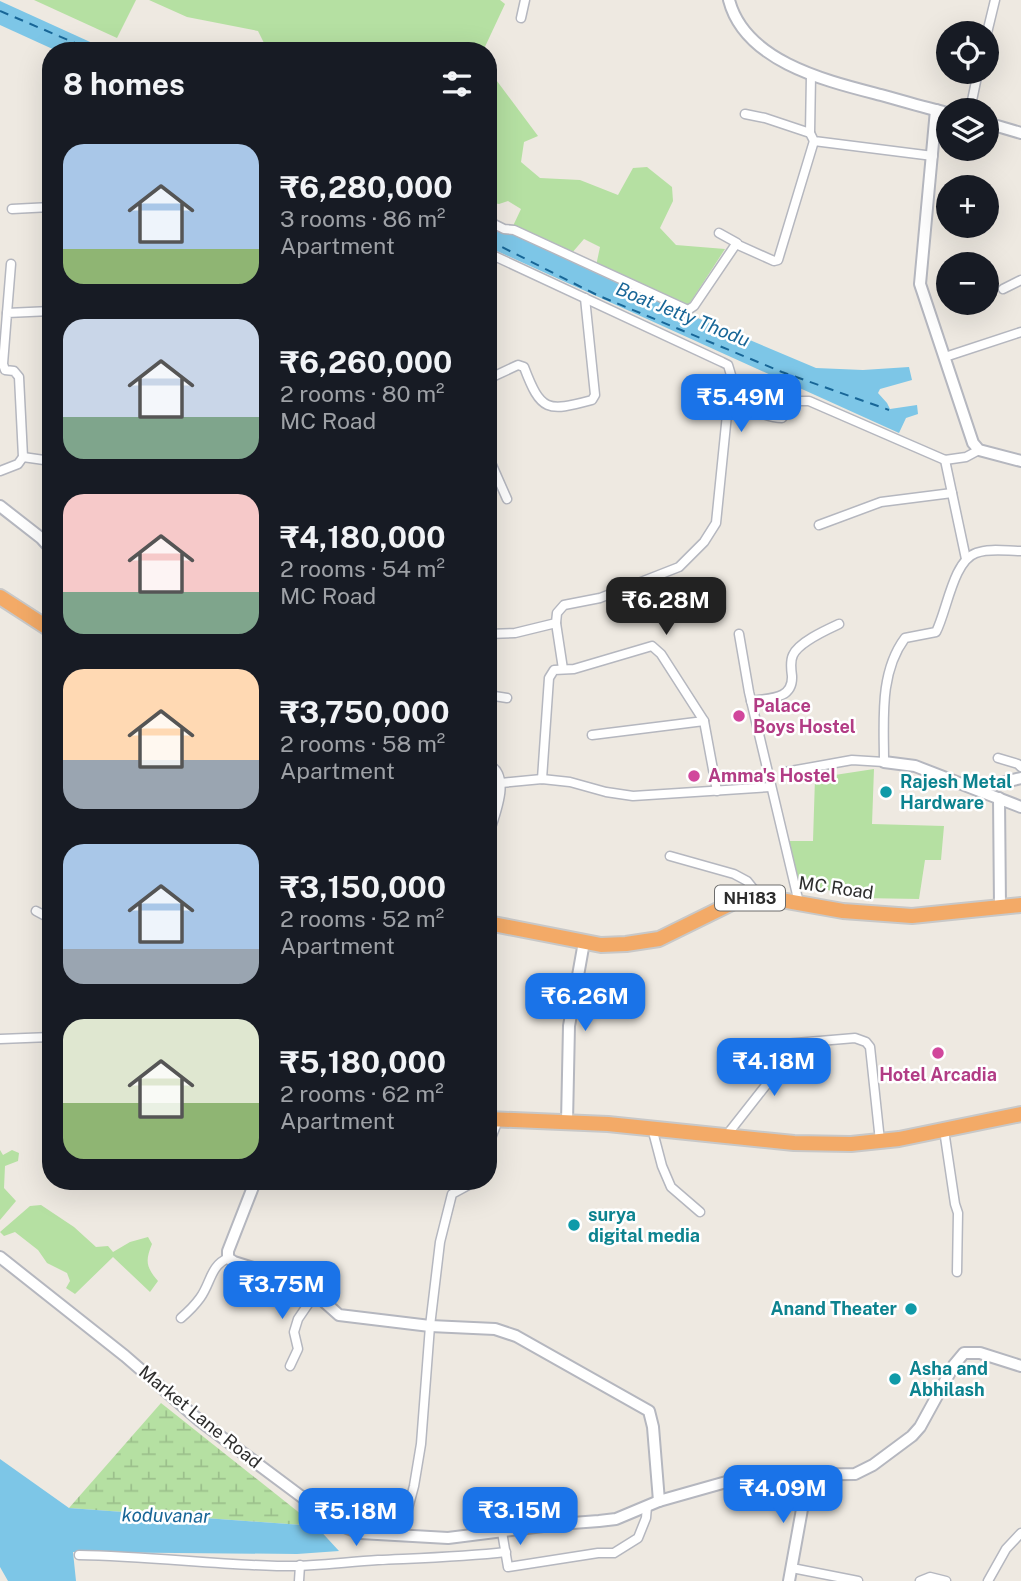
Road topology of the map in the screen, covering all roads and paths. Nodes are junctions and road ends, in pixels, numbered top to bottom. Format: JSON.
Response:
{"nodes":[{"id":1,"x":525,"y":0,"type":"edge"},
{"id":2,"x":729,"y":0,"type":"edge"},
{"id":3,"x":995,"y":0,"type":"edge"},
{"id":4,"x":521,"y":18,"type":"dead end"},
{"id":5,"x":990,"y":21,"type":"edge"},
{"id":6,"x":811,"y":75,"type":"junction"},
{"id":7,"x":936,"y":110,"type":"joint"},
{"id":8,"x":745,"y":114,"type":"dead end"},
{"id":9,"x":999,"y":127,"type":"edge"},
{"id":10,"x":1021,"y":133,"type":"edge"},
{"id":11,"x":812,"y":137,"type":"junction"},
{"id":12,"x":933,"y":156,"type":"junction"},
{"id":13,"x":42,"y":207,"type":"edge"},
{"id":14,"x":12,"y":209,"type":"dead end"},
{"id":15,"x":497,"y":226,"type":"edge"},
{"id":16,"x":719,"y":233,"type":"dead end"},
{"id":17,"x":737,"y":243,"type":"junction"},
{"id":18,"x":497,"y":257,"type":"edge"},
{"id":19,"x":11,"y":264,"type":"dead end"},
{"id":20,"x":1021,"y":280,"type":"edge"},
{"id":21,"x":1003,"y":289,"type":"dead end"},
{"id":22,"x":584,"y":298,"type":"junction"},
{"id":23,"x":42,"y":311,"type":"edge"},
{"id":24,"x":7,"y":313,"type":"junction"},
{"id":25,"x":1021,"y":332,"type":"edge"},
{"id":26,"x":945,"y":357,"type":"junction"},
{"id":27,"x":2,"y":370,"type":"edge"},
{"id":28,"x":497,"y":375,"type":"edge"},
{"id":29,"x":729,"y":410,"type":"junction"},
{"id":30,"x":979,"y":450,"type":"junction"},
{"id":31,"x":23,"y":457,"type":"junction"},
{"id":32,"x":42,"y":460,"type":"edge"},
{"id":33,"x":945,"y":460,"type":"junction"},
{"id":34,"x":1021,"y":461,"type":"edge"},
{"id":35,"x":0,"y":471,"type":"edge"},
{"id":36,"x":497,"y":476,"type":"edge"},
{"id":37,"x":952,"y":493,"type":"junction"},
{"id":38,"x":507,"y":499,"type":"dead end"},
{"id":39,"x":0,"y":506,"type":"edge"},
{"id":40,"x":819,"y":525,"type":"dead end"},
{"id":41,"x":42,"y":539,"type":"edge"},
{"id":42,"x":1021,"y":551,"type":"edge"},
{"id":43,"x":966,"y":559,"type":"junction"},
{"id":44,"x":0,"y":597,"type":"edge"},
{"id":45,"x":556,"y":623,"type":"junction"},
{"id":46,"x":42,"y":624,"type":"edge"},
{"id":47,"x":839,"y":624,"type":"dead end"},
{"id":48,"x":497,"y":634,"type":"edge"},
{"id":49,"x":739,"y":634,"type":"dead end"},
{"id":50,"x":563,"y":668,"type":"junction"},
{"id":51,"x":497,"y":696,"type":"edge"},
{"id":52,"x":507,"y":698,"type":"dead end"},
{"id":53,"x":751,"y":701,"type":"junction"},
{"id":54,"x":704,"y":721,"type":"junction"},
{"id":55,"x":592,"y":735,"type":"dead end"},
{"id":56,"x":998,"y":758,"type":"dead end"},
{"id":57,"x":884,"y":762,"type":"junction"},
{"id":58,"x":1021,"y":767,"type":"edge"},
{"id":59,"x":497,"y":771,"type":"edge"},
{"id":60,"x":785,"y":772,"type":"dead end"},
{"id":61,"x":1021,"y":778,"type":"edge"},
{"id":62,"x":542,"y":779,"type":"junction"},
{"id":63,"x":501,"y":783,"type":"junction"},
{"id":64,"x":771,"y":787,"type":"junction"},
{"id":65,"x":976,"y":790,"type":"junction"},
{"id":66,"x":717,"y":791,"type":"junction"},
{"id":67,"x":999,"y":798,"type":"junction"},
{"id":68,"x":497,"y":800,"type":"edge"},
{"id":69,"x":1021,"y":807,"type":"edge"},
{"id":70,"x":670,"y":856,"type":"dead end"},
{"id":71,"x":759,"y":896,"type":"junction"},
{"id":72,"x":799,"y":903,"type":"junction"},
{"id":73,"x":1021,"y":905,"type":"edge"},
{"id":74,"x":1000,"y":907,"type":"junction"},
{"id":75,"x":36,"y":911,"type":"dead end"},
{"id":76,"x":42,"y":914,"type":"edge"},
{"id":77,"x":497,"y":925,"type":"edge"},
{"id":78,"x":584,"y":942,"type":"junction"},
{"id":79,"x":42,"y":1037,"type":"edge"},
{"id":80,"x":0,"y":1039,"type":"edge"},
{"id":81,"x":1021,"y":1114,"type":"edge"},
{"id":82,"x":497,"y":1120,"type":"edge"},
{"id":83,"x":567,"y":1122,"type":"junction"},
{"id":84,"x":652,"y":1128,"type":"junction"},
{"id":85,"x":944,"y":1130,"type":"junction"},
{"id":86,"x":726,"y":1136,"type":"junction"},
{"id":87,"x":880,"y":1141,"type":"junction"},
{"id":88,"x":252,"y":1190,"type":"edge"},
{"id":89,"x":459,"y":1190,"type":"edge"},
{"id":90,"x":700,"y":1212,"type":"dead end"},
{"id":91,"x":0,"y":1256,"type":"edge"},
{"id":92,"x":229,"y":1258,"type":"junction"},
{"id":93,"x":957,"y":1272,"type":"dead end"},
{"id":94,"x":315,"y":1294,"type":"junction"},
{"id":95,"x":181,"y":1318,"type":"dead end"},
{"id":96,"x":430,"y":1326,"type":"junction"},
{"id":97,"x":290,"y":1366,"type":"dead end"},
{"id":98,"x":1021,"y":1366,"type":"edge"},
{"id":99,"x":808,"y":1476,"type":"junction"},
{"id":100,"x":659,"y":1501,"type":"junction"},
{"id":101,"x":647,"y":1506,"type":"junction"},
{"id":102,"x":502,"y":1532,"type":"junction"},
{"id":103,"x":1021,"y":1534,"type":"edge"},
{"id":104,"x":401,"y":1535,"type":"junction"},
{"id":105,"x":506,"y":1552,"type":"junction"},
{"id":106,"x":79,"y":1555,"type":"dead end"},
{"id":107,"x":300,"y":1566,"type":"junction"},
{"id":108,"x":792,"y":1568,"type":"junction"},
{"id":109,"x":299,"y":1581,"type":"edge"},
{"id":110,"x":789,"y":1581,"type":"edge"},
{"id":111,"x":858,"y":1581,"type":"edge"},
{"id":112,"x":920,"y":1581,"type":"edge"},
{"id":113,"x":946,"y":1581,"type":"edge"},
{"id":114,"x":988,"y":1581,"type":"edge"}],
"edges":[{"from":1,"to":4,"type":"street"},
{"from":2,"to":6,"type":"main road"},
{"from":3,"to":5,"type":"street"},
{"from":6,"to":7,"type":"main road"},
{"from":6,"to":11,"type":"street"},
{"from":7,"to":12,"type":"main road"},
{"from":8,"to":11,"type":"street"},
{"from":9,"to":10,"type":"main road"},
{"from":11,"to":12,"type":"street"},
{"from":11,"to":17,"type":"street"},
{"from":12,"to":26,"type":"main road"},
{"from":13,"to":14,"type":"street"},
{"from":15,"to":17,"type":"street"},
{"from":16,"to":17,"type":"street"},
{"from":18,"to":22,"type":"street"},
{"from":19,"to":24,"type":"street"},
{"from":20,"to":21,"type":"street"},
{"from":22,"to":28,"type":"street"},
{"from":22,"to":29,"type":"street"},
{"from":23,"to":24,"type":"street"},
{"from":24,"to":27,"type":"street"},
{"from":25,"to":26,"type":"street"},
{"from":26,"to":30,"type":"main road"},
{"from":27,"to":31,"type":"street"},
{"from":29,"to":33,"type":"street"},
{"from":29,"to":45,"type":"street"},
{"from":30,"to":33,"type":"street"},
{"from":30,"to":34,"type":"main road"},
{"from":31,"to":32,"type":"street"},
{"from":31,"to":35,"type":"street"},
{"from":33,"to":37,"type":"street"},
{"from":36,"to":38,"type":"street"},
{"from":37,"to":40,"type":"street"},
{"from":37,"to":43,"type":"street"},
{"from":39,"to":41,"type":"main road"},
{"from":42,"to":43,"type":"street"},
{"from":43,"to":57,"type":"street"},
{"from":44,"to":46,"type":"highway"},
{"from":45,"to":48,"type":"street"},
{"from":45,"to":50,"type":"street"},
{"from":47,"to":53,"type":"street"},
{"from":49,"to":53,"type":"street"},
{"from":50,"to":54,"type":"street"},
{"from":50,"to":62,"type":"street"},
{"from":51,"to":52,"type":"street"},
{"from":53,"to":64,"type":"street"},
{"from":54,"to":55,"type":"street"},
{"from":54,"to":66,"type":"street"},
{"from":56,"to":58,"type":"street"},
{"from":57,"to":60,"type":"street"},
{"from":57,"to":65,"type":"main road"},
{"from":59,"to":63,"type":"street"},
{"from":61,"to":65,"type":"main road"},
{"from":62,"to":63,"type":"street"},
{"from":62,"to":66,"type":"street"},
{"from":63,"to":68,"type":"street"},
{"from":64,"to":66,"type":"street"},
{"from":64,"to":72,"type":"street"},
{"from":65,"to":67,"type":"main road"},
{"from":67,"to":69,"type":"main road"},
{"from":67,"to":74,"type":"main road"},
{"from":70,"to":71,"type":"street"},
{"from":71,"to":72,"type":"highway","name":"MC Road","number":"NH183"},
{"from":71,"to":78,"type":"highway","name":"MC Road","number":"NH183"},
{"from":72,"to":74,"type":"highway","name":"MC Road","number":"NH183"},
{"from":73,"to":74,"type":"highway","name":"MC Road","number":"NH183"},
{"from":75,"to":76,"type":"street"},
{"from":77,"to":78,"type":"highway","name":"MC Road","number":"NH183"},
{"from":78,"to":83,"type":"main road"},
{"from":79,"to":80,"type":"street"},
{"from":81,"to":85,"type":"highway"},
{"from":82,"to":83,"type":"highway"},
{"from":83,"to":84,"type":"highway"},
{"from":84,"to":86,"type":"highway"},
{"from":84,"to":90,"type":"street"},
{"from":85,"to":87,"type":"highway"},
{"from":85,"to":93,"type":"street"},
{"from":86,"to":87,"type":"highway"},
{"from":86,"to":87,"type":"street"},
{"from":88,"to":92,"type":"main road"},
{"from":89,"to":96,"type":"street"},
{"from":91,"to":104,"type":"main road","name":"Market Lane Road"},
{"from":92,"to":94,"type":"main road"},
{"from":92,"to":95,"type":"street"},
{"from":94,"to":96,"type":"main road"},
{"from":94,"to":97,"type":"street"},
{"from":96,"to":100,"type":"main road"},
{"from":96,"to":104,"type":"street"},
{"from":98,"to":99,"type":"main road","name":"Market Lane Road"},
{"from":99,"to":100,"type":"main road","name":"Market Lane Road"},
{"from":99,"to":108,"type":"main road"},
{"from":100,"to":101,"type":"main road","name":"Market Lane Road"},
{"from":101,"to":102,"type":"main road","name":"Market Lane Road"},
{"from":101,"to":105,"type":"street"},
{"from":102,"to":104,"type":"main road","name":"Market Lane Road"},
{"from":102,"to":105,"type":"street"},
{"from":103,"to":114,"type":"street"},
{"from":105,"to":107,"type":"street"},
{"from":106,"to":107,"type":"street"},
{"from":107,"to":109,"type":"street"},
{"from":108,"to":110,"type":"main road"},
{"from":108,"to":111,"type":"street"},
{"from":112,"to":113,"type":"street"}]}
